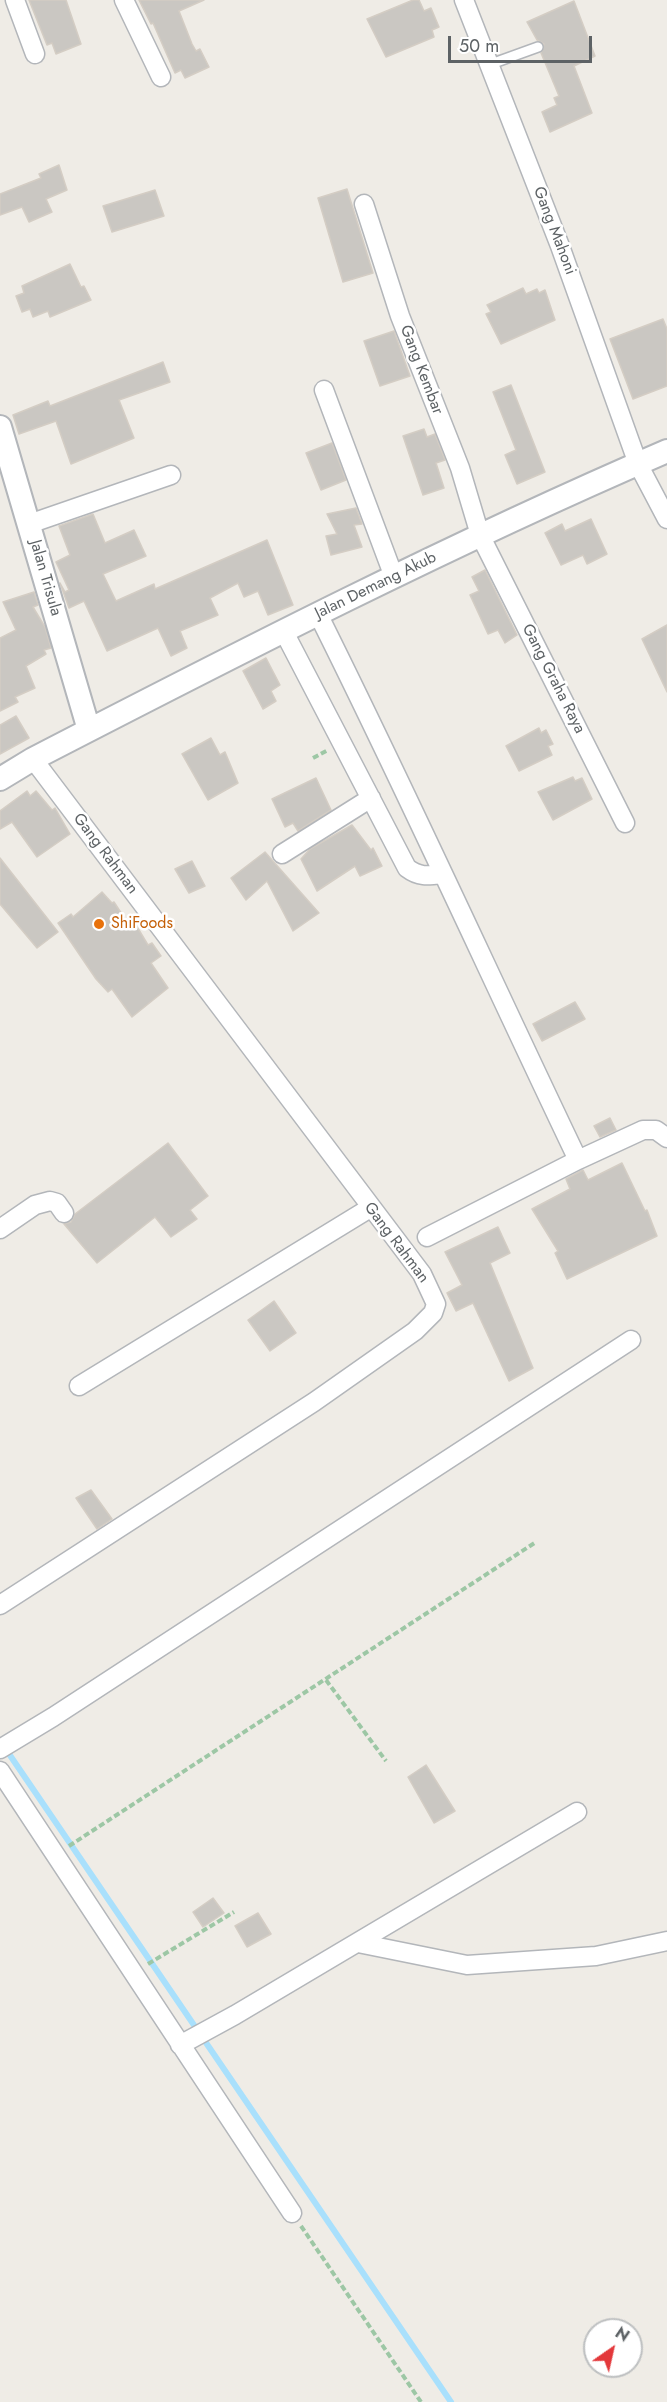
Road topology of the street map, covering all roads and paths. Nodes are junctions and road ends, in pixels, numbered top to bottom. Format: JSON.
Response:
{"nodes":[{"id":1,"x":15,"y":0,"type":"edge"},
{"id":2,"x":124,"y":0,"type":"edge"},
{"id":3,"x":464,"y":0,"type":"edge"},
{"id":4,"x":538,"y":47,"type":"dead end"},
{"id":5,"x":35,"y":54,"type":"dead end"},
{"id":6,"x":490,"y":64,"type":"junction"},
{"id":7,"x":160,"y":77,"type":"dead end"},
{"id":8,"x":364,"y":204,"type":"dead end"},
{"id":9,"x":324,"y":390,"type":"dead end"},
{"id":10,"x":0,"y":427,"type":"edge"},
{"id":11,"x":667,"y":451,"type":"edge"},
{"id":12,"x":638,"y":464,"type":"junction"},
{"id":13,"x":171,"y":475,"type":"dead end"},
{"id":14,"x":667,"y":519,"type":"edge"},
{"id":15,"x":29,"y":524,"type":"junction"},
{"id":16,"x":480,"y":536,"type":"junction"},
{"id":17,"x":394,"y":577,"type":"junction"},
{"id":18,"x":318,"y":614,"type":"junction"},
{"id":19,"x":283,"y":630,"type":"junction"},
{"id":20,"x":89,"y":730,"type":"junction"},
{"id":21,"x":33,"y":759,"type":"junction"},
{"id":22,"x":0,"y":779,"type":"edge"},
{"id":23,"x":371,"y":798,"type":"junction"},
{"id":24,"x":625,"y":824,"type":"dead end"},
{"id":25,"x":282,"y":854,"type":"dead end"},
{"id":26,"x":442,"y":874,"type":"junction"},
{"id":27,"x":667,"y":1138,"type":"edge"},
{"id":28,"x":578,"y":1160,"type":"junction"},
{"id":29,"x":370,"y":1208,"type":"junction"},
{"id":30,"x":64,"y":1212,"type":"dead end"},
{"id":31,"x":0,"y":1229,"type":"edge"},
{"id":32,"x":427,"y":1236,"type":"dead end"},
{"id":33,"x":631,"y":1340,"type":"dead end"},
{"id":34,"x":79,"y":1386,"type":"dead end"},
{"id":35,"x":536,"y":1542,"type":"dead end"},
{"id":36,"x":0,"y":1605,"type":"edge"},
{"id":37,"x":326,"y":1680,"type":"junction"},
{"id":38,"x":5,"y":1745,"type":"edge"},
{"id":39,"x":386,"y":1761,"type":"dead end"},
{"id":40,"x":0,"y":1771,"type":"edge"},
{"id":41,"x":577,"y":1812,"type":"dead end"},
{"id":42,"x":69,"y":1845,"type":"dead end"},
{"id":43,"x":234,"y":1912,"type":"dead end"},
{"id":44,"x":667,"y":1941,"type":"edge"},
{"id":45,"x":358,"y":1943,"type":"junction"},
{"id":46,"x":144,"y":1968,"type":"dead end"},
{"id":47,"x":180,"y":2045,"type":"junction"},
{"id":48,"x":292,"y":2213,"type":"joint"},
{"id":49,"x":420,"y":2402,"type":"edge"}],
"edges":[{"from":1,"to":5,"type":"street"},
{"from":2,"to":7,"type":"street"},
{"from":3,"to":6,"type":"street","name":"Gang Mahoni"},
{"from":4,"to":6,"type":"lane"},
{"from":6,"to":12,"type":"street","name":"Gang Mahoni"},
{"from":8,"to":16,"type":"street","name":"Gang Kembar"},
{"from":9,"to":17,"type":"street"},
{"from":10,"to":15,"type":"street","name":"Jalan Trisula"},
{"from":11,"to":12,"type":"street","name":"Jalan Demang Akub"},
{"from":12,"to":14,"type":"street","name":"Gang Mahoni"},
{"from":12,"to":16,"type":"street","name":"Jalan Demang Akub"},
{"from":13,"to":15,"type":"street"},
{"from":15,"to":20,"type":"street","name":"Jalan Trisula"},
{"from":16,"to":17,"type":"street","name":"Jalan Demang Akub"},
{"from":16,"to":24,"type":"street","name":"Gang Graha Raya"},
{"from":17,"to":18,"type":"street","name":"Jalan Demang Akub"},
{"from":18,"to":19,"type":"street","name":"Jalan Demang Akub"},
{"from":18,"to":26,"type":"street"},
{"from":19,"to":20,"type":"street","name":"Jalan Demang Akub"},
{"from":19,"to":23,"type":"street"},
{"from":20,"to":21,"type":"street","name":"Jalan Demang Akub"},
{"from":21,"to":22,"type":"street","name":"Jalan Demang Akub"},
{"from":21,"to":29,"type":"street","name":"Gang Rahman"},
{"from":23,"to":25,"type":"street"},
{"from":23,"to":26,"type":"street"},
{"from":26,"to":28,"type":"street"},
{"from":27,"to":28,"type":"street"},
{"from":28,"to":32,"type":"street"},
{"from":29,"to":34,"type":"street"},
{"from":29,"to":36,"type":"street","name":"Gang Rahman"},
{"from":30,"to":31,"type":"street"},
{"from":33,"to":38,"type":"street"},
{"from":35,"to":37,"type":"path"},
{"from":37,"to":39,"type":"path"},
{"from":37,"to":42,"type":"path"},
{"from":40,"to":47,"type":"street"},
{"from":41,"to":45,"type":"street"},
{"from":43,"to":46,"type":"path"},
{"from":44,"to":45,"type":"street"},
{"from":45,"to":47,"type":"street"},
{"from":47,"to":48,"type":"street"},
{"from":48,"to":49,"type":"path"}]}
